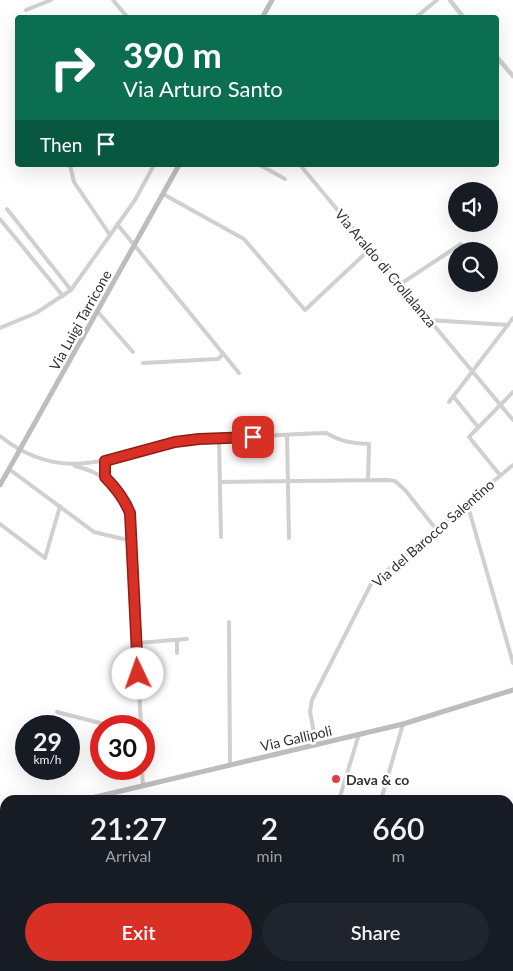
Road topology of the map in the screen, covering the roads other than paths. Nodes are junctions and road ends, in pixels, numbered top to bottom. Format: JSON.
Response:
{"nodes":[{"id":1,"x":50,"y":0,"type":"edge"},
{"id":2,"x":113,"y":0,"type":"edge"},
{"id":3,"x":272,"y":0,"type":"edge"},
{"id":4,"x":437,"y":0,"type":"edge"},
{"id":5,"x":450,"y":0,"type":"edge"},
{"id":6,"x":26,"y":10,"type":"dead end"},
{"id":7,"x":126,"y":15,"type":"edge"},
{"id":8,"x":264,"y":15,"type":"edge"},
{"id":9,"x":419,"y":15,"type":"edge"},
{"id":10,"x":462,"y":15,"type":"edge"},
{"id":11,"x":499,"y":60,"type":"edge"},
{"id":12,"x":513,"y":76,"type":"edge"},
{"id":13,"x":70,"y":167,"type":"edge"},
{"id":14,"x":153,"y":167,"type":"edge"},
{"id":15,"x":178,"y":167,"type":"edge"},
{"id":16,"x":264,"y":167,"type":"edge"},
{"id":17,"x":302,"y":167,"type":"edge"},
{"id":18,"x":286,"y":179,"type":"dead end"},
{"id":19,"x":163,"y":194,"type":"junction"},
{"id":20,"x":7,"y":208,"type":"dead end"},
{"id":21,"x":0,"y":219,"type":"edge"},
{"id":22,"x":117,"y":224,"type":"junction"},
{"id":23,"x":110,"y":235,"type":"junction"},
{"id":24,"x":134,"y":246,"type":"junction"},
{"id":25,"x":370,"y":249,"type":"junction"},
{"id":26,"x":448,"y":252,"type":"edge"},
{"id":27,"x":399,"y":284,"type":"junction"},
{"id":28,"x":71,"y":290,"type":"junction"},
{"id":29,"x":63,"y":296,"type":"junction"},
{"id":30,"x":98,"y":312,"type":"junction"},
{"id":31,"x":513,"y":318,"type":"edge"},
{"id":32,"x":429,"y":320,"type":"junction"},
{"id":33,"x":508,"y":324,"type":"junction"},
{"id":34,"x":0,"y":328,"type":"edge"},
{"id":35,"x":133,"y":352,"type":"dead end"},
{"id":36,"x":223,"y":354,"type":"junction"},
{"id":37,"x":143,"y":363,"type":"dead end"},
{"id":38,"x":472,"y":371,"type":"junction"},
{"id":39,"x":239,"y":373,"type":"dead end"},
{"id":40,"x":513,"y":392,"type":"edge"},
{"id":41,"x":453,"y":396,"type":"junction"},
{"id":42,"x":449,"y":402,"type":"dead end"},
{"id":43,"x":500,"y":405,"type":"junction"},
{"id":44,"x":513,"y":420,"type":"edge"},
{"id":45,"x":478,"y":427,"type":"junction"},
{"id":46,"x":0,"y":436,"type":"edge"},
{"id":47,"x":287,"y":436,"type":"junction"},
{"id":48,"x":219,"y":438,"type":"junction"},
{"id":49,"x":20,"y":449,"type":"junction"},
{"id":50,"x":105,"y":461,"type":"junction"},
{"id":51,"x":71,"y":465,"type":"junction"},
{"id":52,"x":513,"y":465,"type":"edge"},
{"id":53,"x":9,"y":469,"type":"junction"},
{"id":54,"x":500,"y":475,"type":"junction"},
{"id":55,"x":105,"y":477,"type":"junction"},
{"id":56,"x":368,"y":480,"type":"junction"},
{"id":57,"x":288,"y":481,"type":"junction"},
{"id":58,"x":220,"y":482,"type":"junction"},
{"id":59,"x":0,"y":485,"type":"edge"},
{"id":60,"x":468,"y":502,"type":"junction"},
{"id":61,"x":60,"y":506,"type":"junction"},
{"id":62,"x":0,"y":524,"type":"edge"},
{"id":63,"x":436,"y":529,"type":"junction"},
{"id":64,"x":221,"y":537,"type":"dead end"},
{"id":65,"x":289,"y":538,"type":"dead end"},
{"id":66,"x":132,"y":541,"type":"junction"},
{"id":67,"x":229,"y":622,"type":"dead end"},
{"id":68,"x":187,"y":639,"type":"dead end"},
{"id":69,"x":177,"y":640,"type":"junction"},
{"id":70,"x":137,"y":643,"type":"junction"},
{"id":71,"x":177,"y":653,"type":"dead end"},
{"id":72,"x":513,"y":663,"type":"edge"},
{"id":73,"x":513,"y":690,"type":"edge"},
{"id":74,"x":57,"y":712,"type":"dead end"},
{"id":75,"x":140,"y":715,"type":"edge"},
{"id":76,"x":90,"y":720,"type":"edge"},
{"id":77,"x":403,"y":724,"type":"junction"},
{"id":78,"x":359,"y":734,"type":"junction"},
{"id":79,"x":316,"y":745,"type":"junction"},
{"id":80,"x":230,"y":765,"type":"junction"},
{"id":81,"x":143,"y":780,"type":"edge"},
{"id":82,"x":143,"y":786,"type":"junction"},
{"id":83,"x":104,"y":795,"type":"edge"},
{"id":84,"x":341,"y":795,"type":"edge"},
{"id":85,"x":382,"y":795,"type":"edge"}],
"edges":[{"from":1,"to":6,"type":"street"},
{"from":2,"to":7,"type":"street"},
{"from":3,"to":8,"type":"main road"},
{"from":4,"to":9,"type":"street"},
{"from":5,"to":10,"type":"street"},
{"from":11,"to":12,"type":"street"},
{"from":13,"to":23,"type":"street"},
{"from":14,"to":22,"type":"street"},
{"from":15,"to":19,"type":"main road","name":"Via Luigi Tarricone"},
{"from":16,"to":18,"type":"street"},
{"from":17,"to":25,"type":"street","name":"Via Araldo di Crollalanza"},
{"from":19,"to":24,"type":"main road","name":"Via Luigi Tarricone"},
{"from":19,"to":25,"type":"street"},
{"from":20,"to":28,"type":"street"},
{"from":21,"to":29,"type":"street"},
{"from":22,"to":23,"type":"street"},
{"from":22,"to":24,"type":"street"},
{"from":23,"to":28,"type":"street"},
{"from":24,"to":30,"type":"main road","name":"Via Luigi Tarricone"},
{"from":24,"to":36,"type":"street"},
{"from":25,"to":27,"type":"street","name":"Via Araldo di Crollalanza"},
{"from":26,"to":27,"type":"street"},
{"from":27,"to":32,"type":"street","name":"Via Araldo di Crollalanza"},
{"from":28,"to":29,"type":"street"},
{"from":29,"to":34,"type":"street"},
{"from":30,"to":35,"type":"street"},
{"from":30,"to":49,"type":"main road","name":"Via Luigi Tarricone"},
{"from":31,"to":33,"type":"street"},
{"from":32,"to":33,"type":"street"},
{"from":32,"to":38,"type":"street","name":"Via Araldo di Crollalanza"},
{"from":33,"to":38,"type":"street"},
{"from":36,"to":37,"type":"street"},
{"from":36,"to":39,"type":"street"},
{"from":38,"to":41,"type":"street"},
{"from":38,"to":43,"type":"street","name":"Via Araldo di Crollalanza"},
{"from":40,"to":43,"type":"street"},
{"from":41,"to":42,"type":"street"},
{"from":41,"to":45,"type":"street"},
{"from":43,"to":44,"type":"street","name":"Via Araldo di Crollalanza"},
{"from":43,"to":45,"type":"street"},
{"from":45,"to":54,"type":"street"},
{"from":46,"to":49,"type":"street"},
{"from":47,"to":48,"type":"street"},
{"from":47,"to":56,"type":"street"},
{"from":47,"to":57,"type":"street"},
{"from":48,"to":50,"type":"street"},
{"from":48,"to":58,"type":"street"},
{"from":49,"to":51,"type":"street"},
{"from":49,"to":53,"type":"main road","name":"Via Luigi Tarricone"},
{"from":50,"to":51,"type":"street"},
{"from":50,"to":55,"type":"street"},
{"from":51,"to":55,"type":"street"},
{"from":52,"to":54,"type":"street","name":"Via del Barocco Salentino"},
{"from":53,"to":59,"type":"main road","name":"Via Luigi Tarricone"},
{"from":53,"to":61,"type":"street"},
{"from":54,"to":60,"type":"street","name":"Via del Barocco Salentino"},
{"from":55,"to":66,"type":"street"},
{"from":56,"to":57,"type":"street"},
{"from":56,"to":63,"type":"street"},
{"from":57,"to":58,"type":"street"},
{"from":57,"to":65,"type":"street"},
{"from":58,"to":64,"type":"street"},
{"from":60,"to":63,"type":"street","name":"Via del Barocco Salentino"},
{"from":60,"to":72,"type":"street"},
{"from":61,"to":62,"type":"street"},
{"from":61,"to":66,"type":"street"},
{"from":63,"to":79,"type":"street","name":"Via del Barocco Salentino"},
{"from":66,"to":70,"type":"street"},
{"from":67,"to":80,"type":"street"},
{"from":68,"to":69,"type":"street"},
{"from":69,"to":70,"type":"street"},
{"from":69,"to":71,"type":"street"},
{"from":70,"to":75,"type":"street"},
{"from":73,"to":77,"type":"main road","name":"Via Gallipoli"},
{"from":74,"to":76,"type":"street"},
{"from":77,"to":78,"type":"main road","name":"Via Gallipoli"},
{"from":77,"to":85,"type":"street"},
{"from":78,"to":79,"type":"main road","name":"Via Gallipoli"},
{"from":78,"to":84,"type":"street"},
{"from":79,"to":80,"type":"main road","name":"Via Gallipoli"},
{"from":80,"to":82,"type":"main road","name":"Via Gallipoli"},
{"from":81,"to":82,"type":"street"},
{"from":82,"to":83,"type":"main road","name":"Via Gallipoli"}]}
